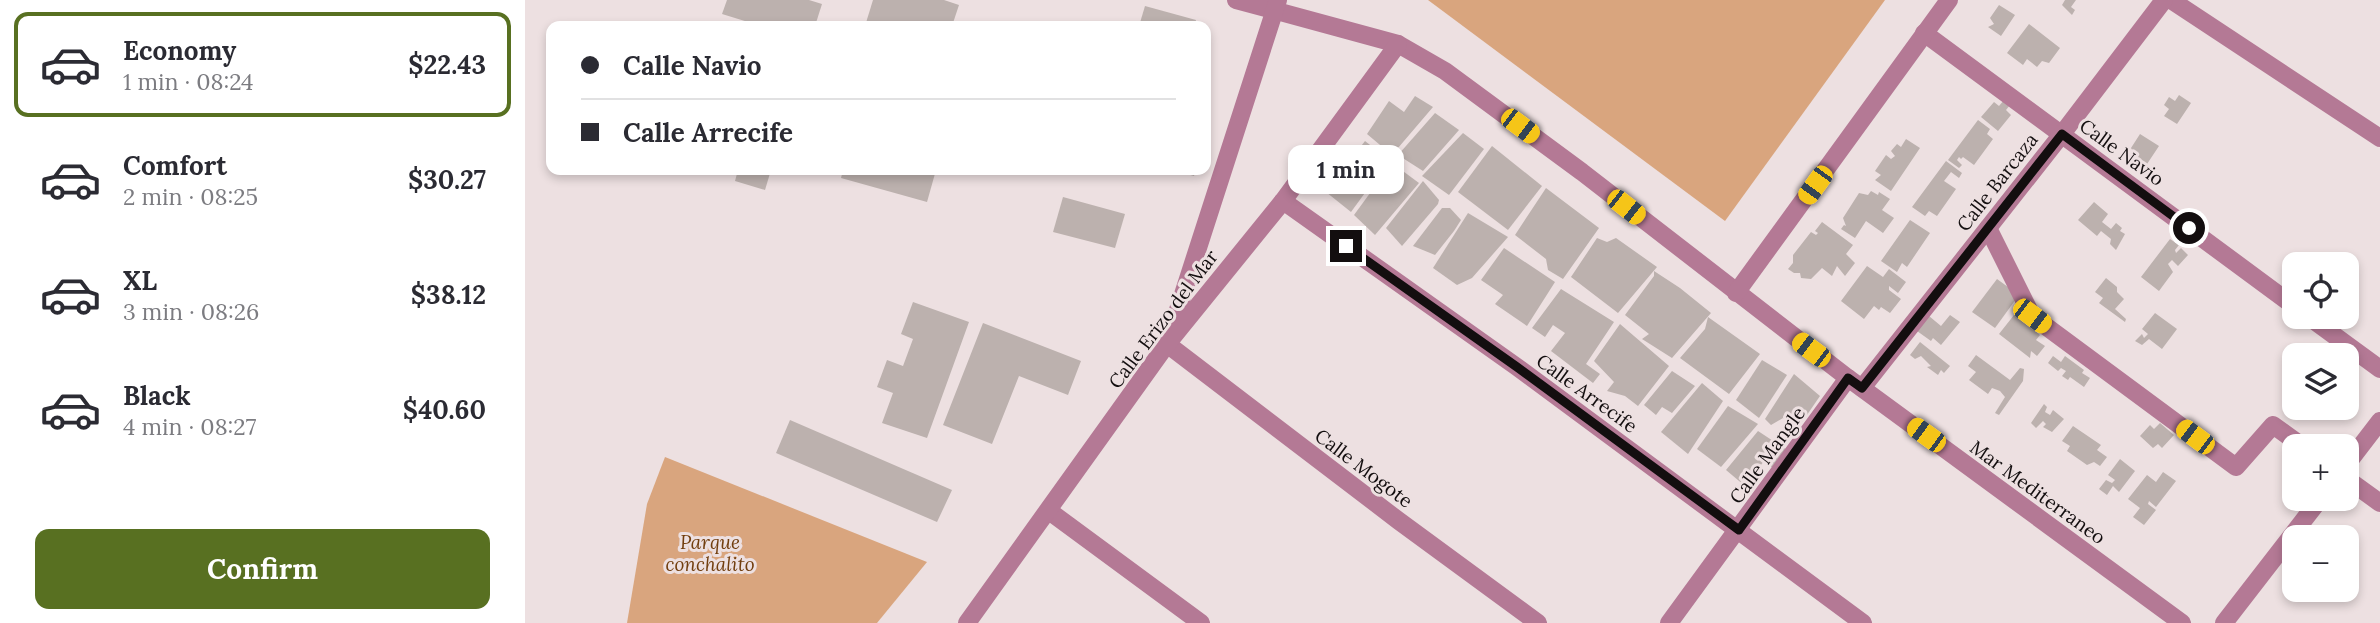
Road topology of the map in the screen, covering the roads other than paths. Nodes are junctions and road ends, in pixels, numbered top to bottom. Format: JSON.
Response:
{"nodes":[{"id":1,"x":1236,"y":0,"type":"edge"},
{"id":2,"x":1949,"y":0,"type":"edge"},
{"id":3,"x":2164,"y":0,"type":"edge"},
{"id":4,"x":2171,"y":0,"type":"edge"},
{"id":5,"x":1276,"y":6,"type":"edge"},
{"id":6,"x":1924,"y":33,"type":"junction"},
{"id":7,"x":1398,"y":44,"type":"junction"},
{"id":8,"x":2062,"y":134,"type":"junction"},
{"id":9,"x":2380,"y":138,"type":"edge"},
{"id":10,"x":1283,"y":201,"type":"junction"},
{"id":11,"x":1988,"y":228,"type":"junction"},
{"id":12,"x":1736,"y":293,"type":"junction"},
{"id":13,"x":2282,"y":297,"type":"edge"},
{"id":14,"x":2325,"y":329,"type":"edge"},
{"id":15,"x":1167,"y":344,"type":"junction"},
{"id":16,"x":2380,"y":369,"type":"edge"},
{"id":17,"x":1855,"y":383,"type":"junction"},
{"id":18,"x":2380,"y":421,"type":"edge"},
{"id":19,"x":2285,"y":434,"type":"edge"},
{"id":20,"x":2359,"y":448,"type":"edge"},
{"id":21,"x":2359,"y":488,"type":"edge"},
{"id":22,"x":2380,"y":503,"type":"edge"},
{"id":23,"x":2311,"y":511,"type":"edge"},
{"id":24,"x":1049,"y":512,"type":"junction"},
{"id":25,"x":1739,"y":530,"type":"junction"},
{"id":26,"x":967,"y":623,"type":"edge"},
{"id":27,"x":1201,"y":623,"type":"edge"},
{"id":28,"x":1538,"y":623,"type":"edge"},
{"id":29,"x":1669,"y":623,"type":"edge"},
{"id":30,"x":1863,"y":623,"type":"edge"},
{"id":31,"x":2182,"y":623,"type":"edge"},
{"id":32,"x":2224,"y":623,"type":"edge"}],
"edges":[{"from":1,"to":5,"type":"street","name":"Mar Mediterraneo"},
{"from":2,"to":6,"type":"street"},
{"from":3,"to":8,"type":"street","name":"Calle Barcaza"},
{"from":4,"to":9,"type":"street"},
{"from":5,"to":7,"type":"street","name":"Mar Mediterraneo"},
{"from":5,"to":15,"type":"street"},
{"from":6,"to":8,"type":"street","name":"Calle Navio"},
{"from":6,"to":12,"type":"street"},
{"from":7,"to":10,"type":"street","name":"Calle Erizo del Mar"},
{"from":7,"to":12,"type":"street","name":"Mar Mediterraneo"},
{"from":8,"to":11,"type":"street","name":"Calle Barcaza"},
{"from":8,"to":13,"type":"street","name":"Calle Navio"},
{"from":10,"to":15,"type":"street","name":"Calle Erizo del Mar"},
{"from":10,"to":25,"type":"street","name":"Calle Arrecife"},
{"from":11,"to":17,"type":"street","name":"Calle Barcaza"},
{"from":11,"to":19,"type":"street"},
{"from":12,"to":17,"type":"street","name":"Mar Mediterraneo"},
{"from":14,"to":16,"type":"street"},
{"from":15,"to":24,"type":"street","name":"Calle Erizo del Mar"},
{"from":15,"to":28,"type":"street","name":"Calle Mogote"},
{"from":17,"to":25,"type":"street","name":"Calle Mangle"},
{"from":17,"to":31,"type":"street","name":"Mar Mediterraneo"},
{"from":18,"to":20,"type":"street"},
{"from":21,"to":22,"type":"street"},
{"from":23,"to":32,"type":"street"},
{"from":24,"to":26,"type":"street","name":"Calle Erizo del Mar"},
{"from":24,"to":27,"type":"street"},
{"from":25,"to":29,"type":"street","name":"Calle Mangle"},
{"from":25,"to":30,"type":"street","name":"Calle Arrecife"}]}
